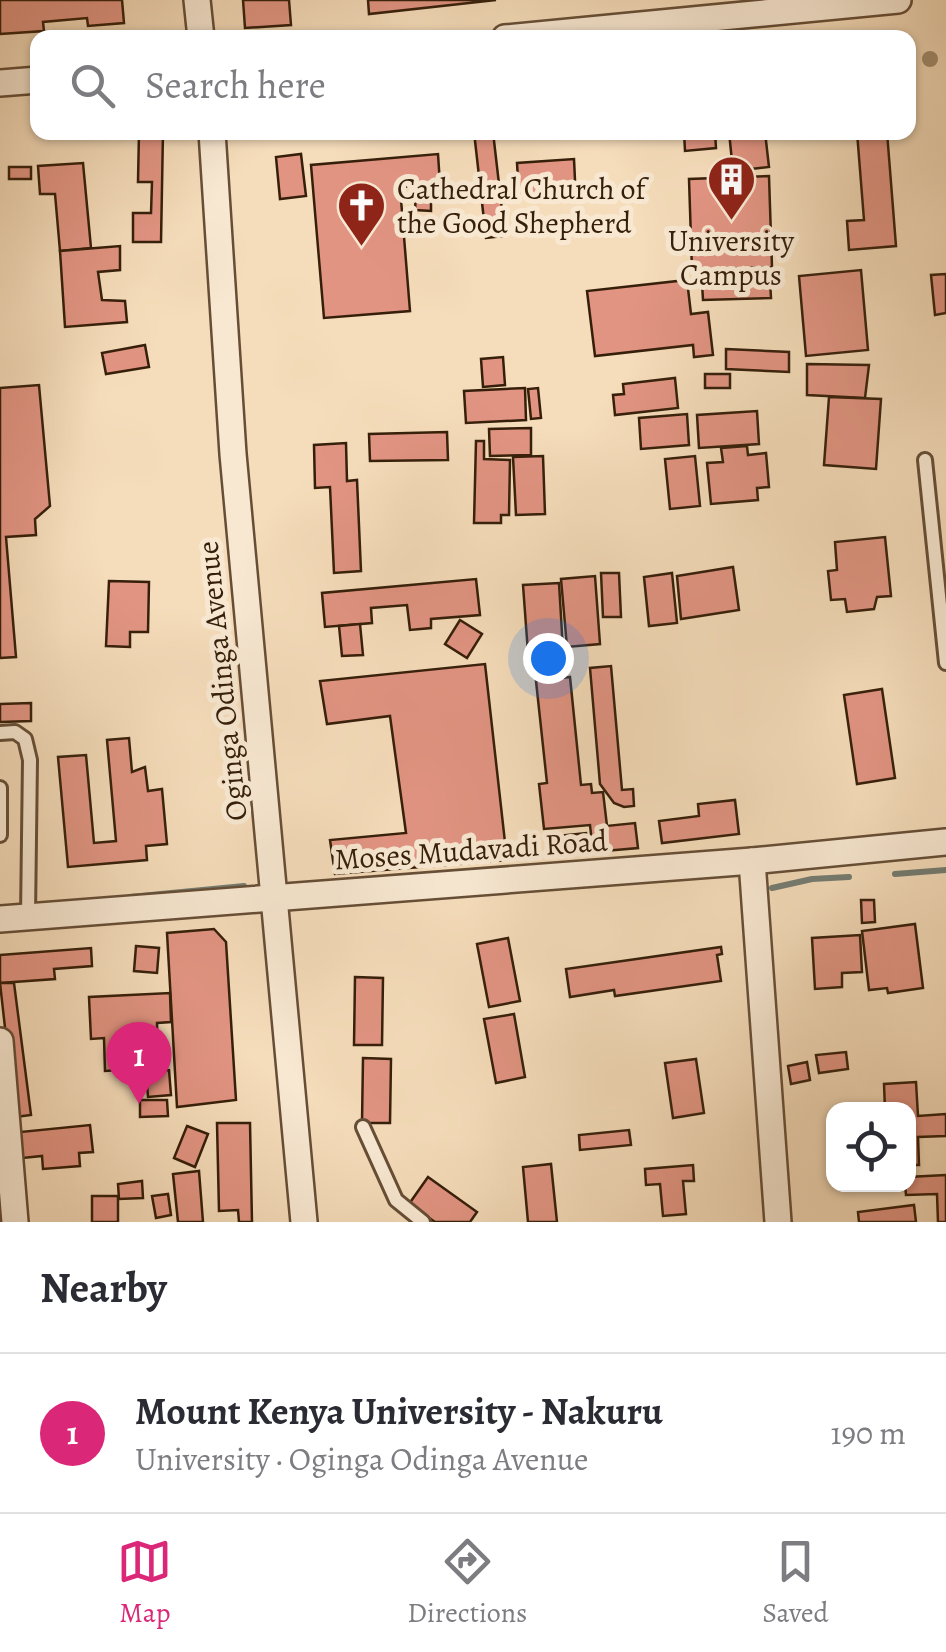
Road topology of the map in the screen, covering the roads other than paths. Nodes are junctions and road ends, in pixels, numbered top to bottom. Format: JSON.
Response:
{"nodes":[{"id":1,"x":197,"y":0,"type":"edge"},
{"id":2,"x":898,"y":0,"type":"edge"},
{"id":3,"x":778,"y":6,"type":"edge"},
{"id":4,"x":199,"y":30,"type":"edge"},
{"id":5,"x":574,"y":30,"type":"edge"},
{"id":6,"x":30,"y":81,"type":"edge"},
{"id":7,"x":0,"y":83,"type":"edge"},
{"id":8,"x":213,"y":140,"type":"edge"},
{"id":9,"x":925,"y":460,"type":"dead end"},
{"id":10,"x":946,"y":663,"type":"edge"},
{"id":11,"x":0,"y":733,"type":"edge"},
{"id":12,"x":0,"y":788,"type":"edge"},
{"id":13,"x":0,"y":835,"type":"edge"},
{"id":14,"x":946,"y":842,"type":"edge"},
{"id":15,"x":752,"y":861,"type":"junction"},
{"id":16,"x":276,"y":898,"type":"junction"},
{"id":17,"x":28,"y":916,"type":"junction"},
{"id":18,"x":0,"y":920,"type":"edge"},
{"id":19,"x":0,"y":1042,"type":"edge"},
{"id":20,"x":362,"y":1128,"type":"dead end"},
{"id":21,"x":15,"y":1222,"type":"edge"},
{"id":22,"x":304,"y":1222,"type":"edge"},
{"id":23,"x":423,"y":1222,"type":"edge"},
{"id":24,"x":778,"y":1222,"type":"edge"}],
"edges":[{"from":1,"to":4,"type":"street"},
{"from":2,"to":3,"type":"street"},
{"from":3,"to":5,"type":"street"},
{"from":6,"to":7,"type":"street"},
{"from":8,"to":16,"type":"street","name":"Oginga Odinga Avenue"},
{"from":9,"to":10,"type":"lane"},
{"from":11,"to":17,"type":"lane"},
{"from":12,"to":13,"type":"lane"},
{"from":14,"to":15,"type":"street","name":"Moses Mudavadi Road"},
{"from":15,"to":16,"type":"street","name":"Moses Mudavadi Road"},
{"from":15,"to":24,"type":"street"},
{"from":16,"to":17,"type":"street","name":"Moses Mudavadi Road"},
{"from":16,"to":22,"type":"street","name":"Oginga Odinga Avenue"},
{"from":17,"to":18,"type":"street","name":"Moses Mudavadi Road"},
{"from":19,"to":21,"type":"street"},
{"from":20,"to":23,"type":"lane"}]}
